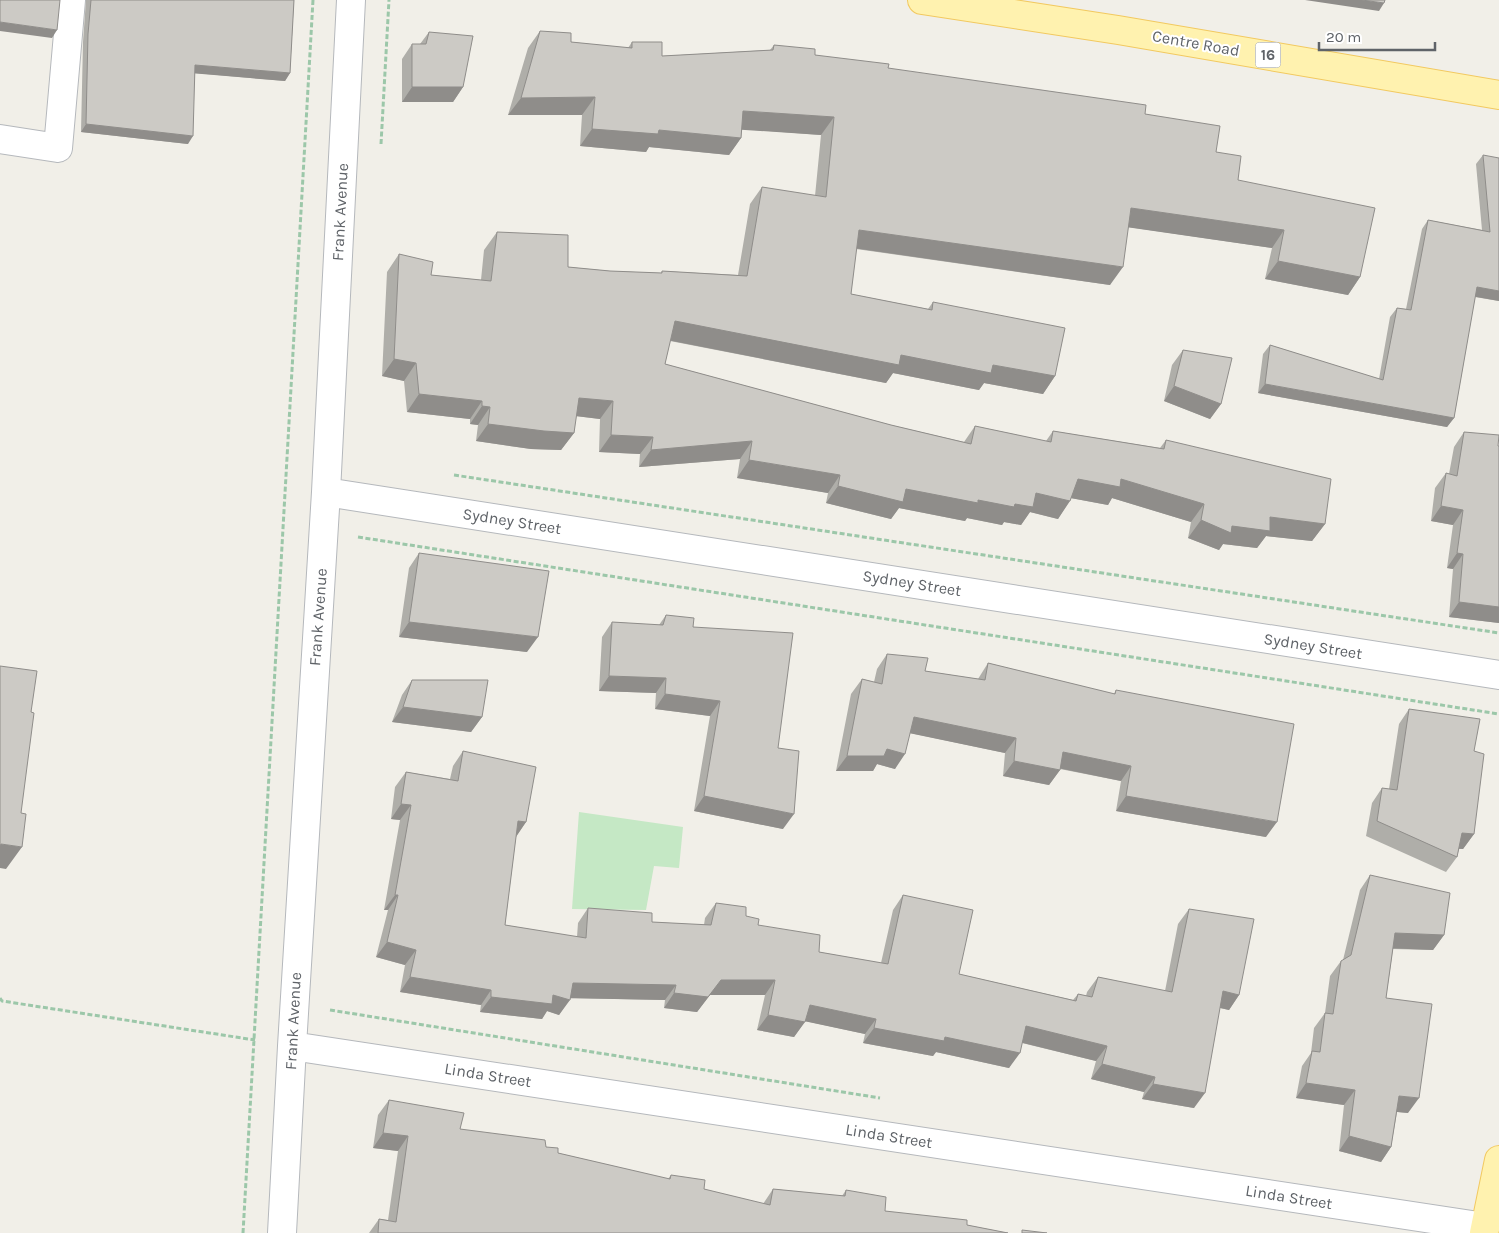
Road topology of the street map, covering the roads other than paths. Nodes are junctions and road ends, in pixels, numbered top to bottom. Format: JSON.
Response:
{"nodes":[{"id":1,"x":71,"y":0,"type":"edge"},
{"id":2,"x":352,"y":0,"type":"edge"},
{"id":3,"x":922,"y":0,"type":"edge"},
{"id":4,"x":1038,"y":9,"type":"edge"},
{"id":5,"x":1499,"y":95,"type":"edge"},
{"id":6,"x":0,"y":139,"type":"edge"},
{"id":7,"x":326,"y":492,"type":"junction"},
{"id":8,"x":1499,"y":675,"type":"edge"},
{"id":9,"x":292,"y":1046,"type":"junction"},
{"id":10,"x":1499,"y":1160,"type":"edge"},
{"id":11,"x":1485,"y":1230,"type":"edge"},
{"id":12,"x":282,"y":1233,"type":"edge"}],
"edges":[{"from":1,"to":6,"type":"street"},
{"from":2,"to":7,"type":"street","name":"Frank Avenue"},
{"from":3,"to":4,"type":"main road","name":"Centre Road","number":"16"},
{"from":4,"to":5,"type":"main road","name":"Centre Road","number":"16"},
{"from":7,"to":8,"type":"street","name":"Sydney Street"},
{"from":7,"to":9,"type":"street","name":"Frank Avenue"},
{"from":9,"to":11,"type":"street","name":"Linda Street"},
{"from":9,"to":12,"type":"street","name":"Frank Avenue"},
{"from":10,"to":11,"type":"main road"}]}
